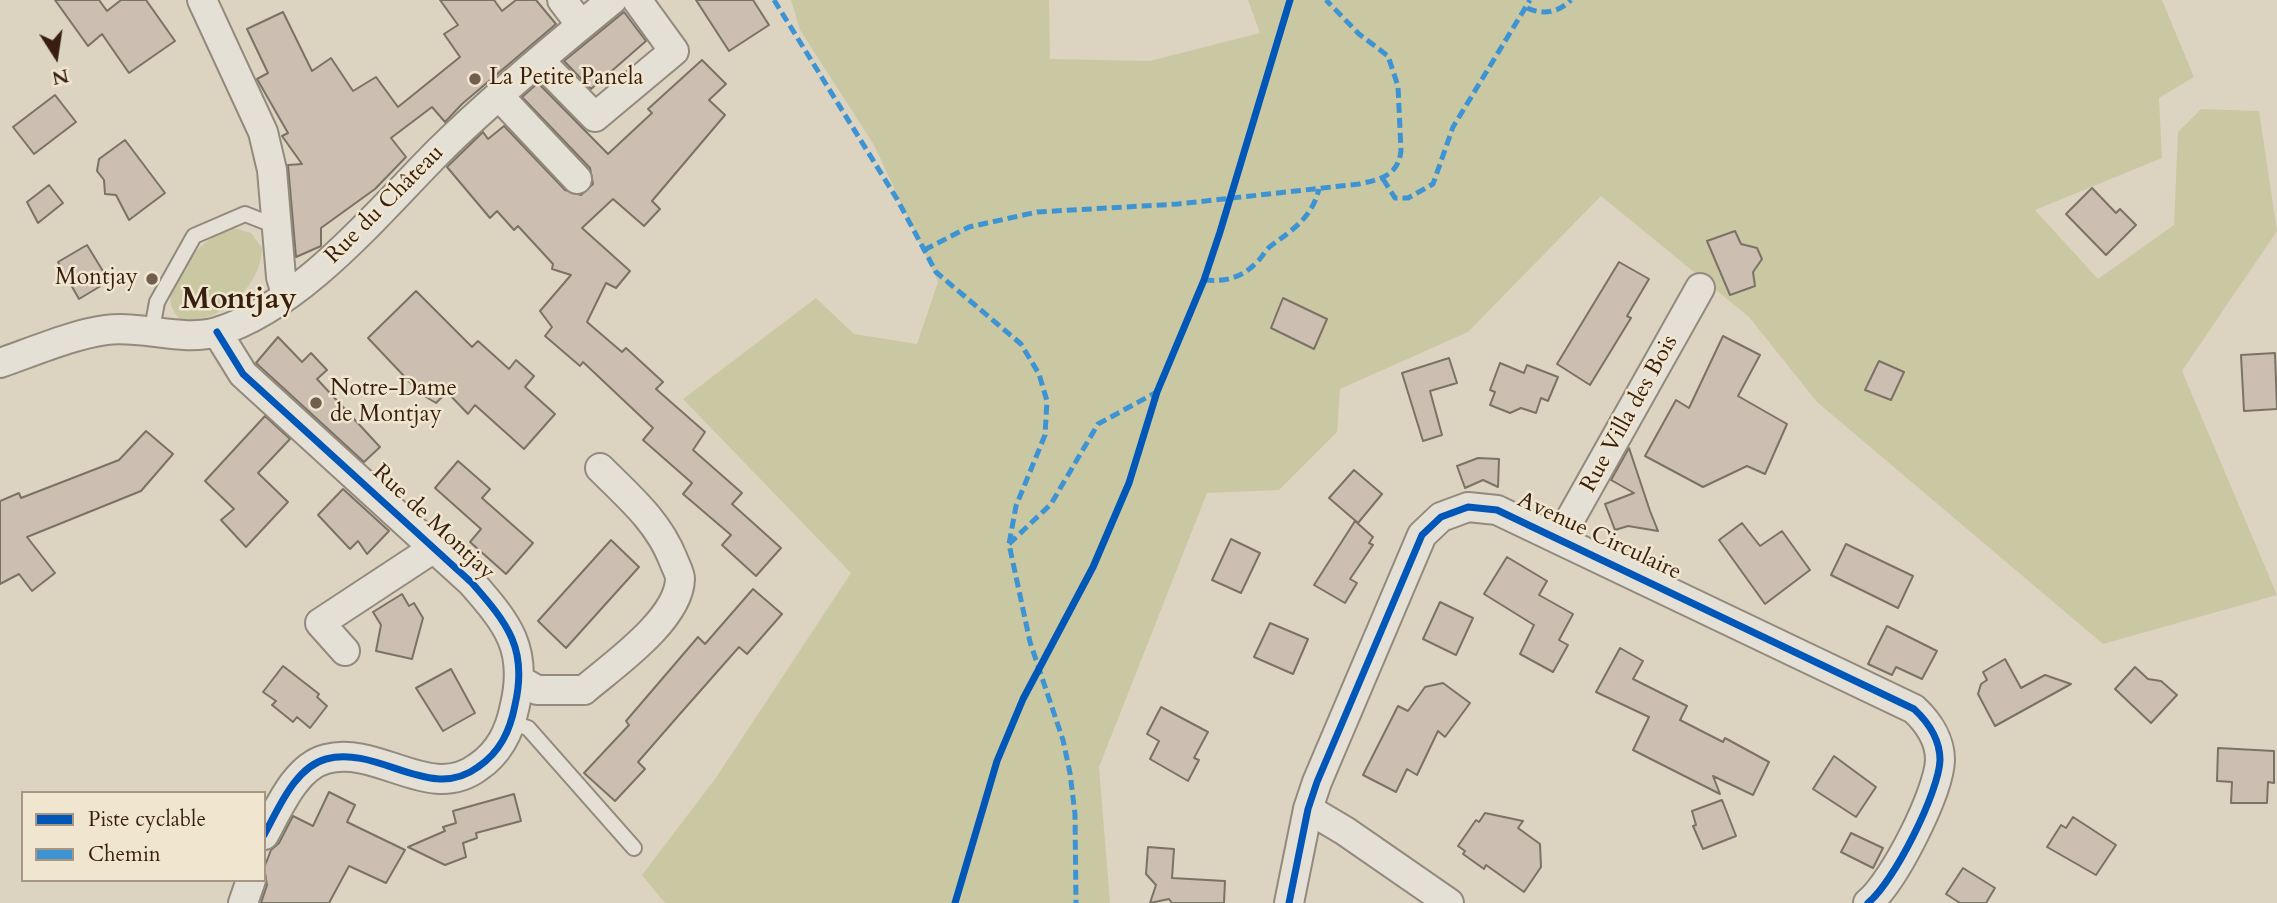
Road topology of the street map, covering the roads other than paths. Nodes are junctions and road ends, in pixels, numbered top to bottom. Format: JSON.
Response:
{"nodes":[{"id":1,"x":202,"y":0,"type":"edge"},
{"id":2,"x":562,"y":0,"type":"edge"},
{"id":3,"x":612,"y":0,"type":"edge"},
{"id":4,"x":637,"y":0,"type":"edge"},
{"id":5,"x":581,"y":25,"type":"junction"},
{"id":6,"x":540,"y":61,"type":"junction"},
{"id":7,"x":499,"y":96,"type":"junction"},
{"id":8,"x":577,"y":179,"type":"dead end"},
{"id":9,"x":278,"y":227,"type":"junction"},
{"id":10,"x":1700,"y":288,"type":"dead end"},
{"id":11,"x":286,"y":294,"type":"junction"},
{"id":12,"x":152,"y":329,"type":"junction"},
{"id":13,"x":217,"y":332,"type":"junction"},
{"id":14,"x":0,"y":363,"type":"edge"},
{"id":15,"x":600,"y":468,"type":"dead end"},
{"id":16,"x":1559,"y":539,"type":"junction"},
{"id":17,"x":434,"y":548,"type":"junction"},
{"id":18,"x":345,"y":651,"type":"dead end"},
{"id":19,"x":521,"y":681,"type":"junction"},
{"id":20,"x":512,"y":723,"type":"junction"},
{"id":21,"x":1308,"y":810,"type":"junction"},
{"id":22,"x":266,"y":832,"type":"edge"},
{"id":23,"x":634,"y":848,"type":"dead end"},
{"id":24,"x":250,"y":882,"type":"edge"},
{"id":25,"x":243,"y":903,"type":"edge"},
{"id":26,"x":1289,"y":903,"type":"edge"},
{"id":27,"x":1449,"y":903,"type":"edge"},
{"id":28,"x":1868,"y":903,"type":"edge"}],
"edges":[{"from":1,"to":9,"type":"street"},
{"from":2,"to":5,"type":"street"},
{"from":3,"to":5,"type":"street","name":"Rue du Château"},
{"from":4,"to":6,"type":"street"},
{"from":5,"to":6,"type":"street","name":"Rue du Château"},
{"from":6,"to":7,"type":"street","name":"Rue du Château"},
{"from":7,"to":8,"type":"street"},
{"from":7,"to":11,"type":"street","name":"Rue du Château"},
{"from":9,"to":11,"type":"street"},
{"from":9,"to":12,"type":"lane"},
{"from":10,"to":16,"type":"street","name":"Rue Villa des Bois"},
{"from":11,"to":13,"type":"street","name":"Rue du Château"},
{"from":12,"to":13,"type":"street"},
{"from":12,"to":14,"type":"street"},
{"from":13,"to":17,"type":"street","name":"Rue de Montjay"},
{"from":15,"to":19,"type":"street"},
{"from":16,"to":21,"type":"street","name":"Avenue Circulaire"},
{"from":16,"to":28,"type":"street","name":"Avenue Circulaire"},
{"from":17,"to":18,"type":"street"},
{"from":17,"to":19,"type":"street","name":"Rue de Montjay"},
{"from":19,"to":20,"type":"street","name":"Rue de Montjay"},
{"from":20,"to":22,"type":"street","name":"Rue de Montjay"},
{"from":20,"to":23,"type":"lane"},
{"from":21,"to":26,"type":"street","name":"Avenue Circulaire"},
{"from":21,"to":27,"type":"street"},
{"from":24,"to":25,"type":"street"}]}
